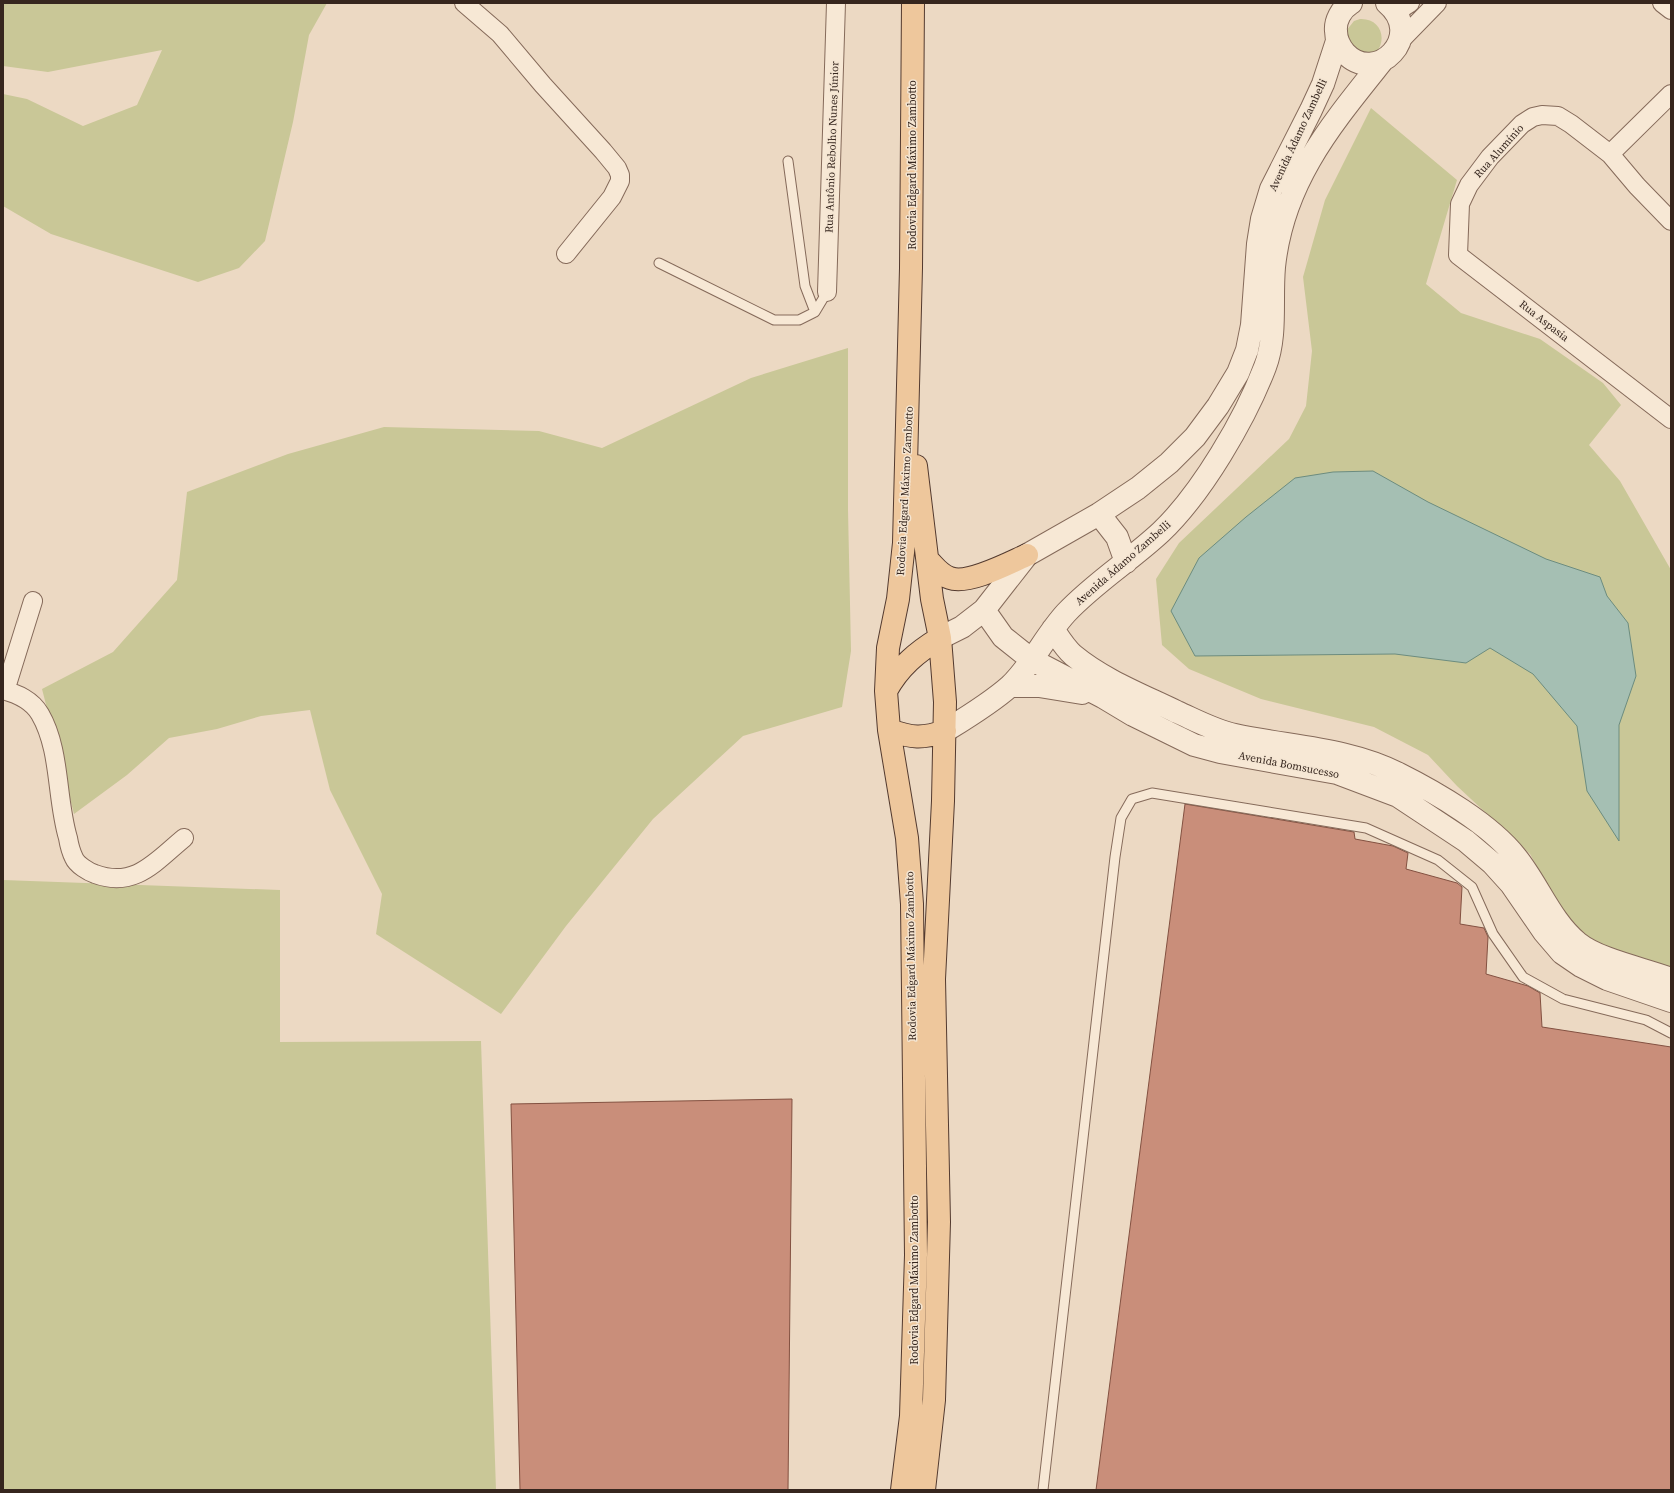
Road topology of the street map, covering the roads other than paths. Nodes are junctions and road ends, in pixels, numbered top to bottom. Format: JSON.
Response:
{"nodes":[{"id":1,"x":464,"y":3,"type":"edge"},
{"id":2,"x":836,"y":3,"type":"edge"},
{"id":3,"x":912,"y":3,"type":"edge"},
{"id":4,"x":1351,"y":3,"type":"edge"},
{"id":5,"x":1437,"y":3,"type":"edge"},
{"id":6,"x":1662,"y":3,"type":"edge"},
{"id":7,"x":1397,"y":6,"type":"edge"},
{"id":8,"x":1671,"y":10,"type":"edge"},
{"id":9,"x":1337,"y":41,"type":"junction"},
{"id":10,"x":1399,"y":42,"type":"junction"},
{"id":11,"x":1383,"y":60,"type":"junction"},
{"id":12,"x":1671,"y":94,"type":"edge"},
{"id":13,"x":1610,"y":154,"type":"junction"},
{"id":14,"x":788,"y":161,"type":"dead end"},
{"id":15,"x":1460,"y":204,"type":"joint"},
{"id":16,"x":1671,"y":221,"type":"edge"},
{"id":17,"x":566,"y":254,"type":"dead end"},
{"id":18,"x":660,"y":263,"type":"dead end"},
{"id":19,"x":827,"y":292,"type":"joint"},
{"id":20,"x":815,"y":312,"type":"junction"},
{"id":21,"x":909,"y":400,"type":"junction"},
{"id":22,"x":1671,"y":419,"type":"edge"},
{"id":23,"x":1099,"y":514,"type":"junction"},
{"id":24,"x":1027,"y":555,"type":"junction"},
{"id":25,"x":928,"y":560,"type":"junction"},
{"id":26,"x":1126,"y":562,"type":"junction"},
{"id":27,"x":33,"y":601,"type":"dead end"},
{"id":28,"x":984,"y":610,"type":"junction"},
{"id":29,"x":1053,"y":629,"type":"junction"},
{"id":30,"x":940,"y":638,"type":"junction"},
{"id":31,"x":1032,"y":660,"type":"junction"},
{"id":32,"x":1010,"y":686,"type":"junction"},
{"id":33,"x":4,"y":690,"type":"edge"},
{"id":34,"x":886,"y":691,"type":"junction"},
{"id":35,"x":1103,"y":697,"type":"junction"},
{"id":36,"x":889,"y":730,"type":"junction"},
{"id":37,"x":945,"y":731,"type":"junction"},
{"id":38,"x":184,"y":838,"type":"dead end"},
{"id":39,"x":1671,"y":979,"type":"edge"},
{"id":40,"x":1671,"y":1001,"type":"edge"},
{"id":41,"x":1671,"y":1033,"type":"edge"},
{"id":42,"x":902,"y":1490,"type":"edge"},
{"id":43,"x":924,"y":1490,"type":"edge"},
{"id":44,"x":1043,"y":1490,"type":"edge"}],
"edges":[{"from":1,"to":17,"type":"street"},
{"from":2,"to":19,"type":"street","name":"Rua Antônio Rebolho Nunes Júnior"},
{"from":3,"to":21,"type":"main road","name":"Rodovia Edgard Máximo Zambotto"},
{"from":4,"to":9,"type":"street","name":"Avenida Ádamo Zambelli"},
{"from":5,"to":10,"type":"street"},
{"from":6,"to":8,"type":"street"},
{"from":7,"to":10,"type":"street"},
{"from":9,"to":11,"type":"street"},
{"from":9,"to":23,"type":"street","name":"Avenida Ádamo Zambelli"},
{"from":10,"to":11,"type":"street","name":"Avenida Ádamo Zambelli"},
{"from":11,"to":26,"type":"street","name":"Avenida Ádamo Zambelli"},
{"from":12,"to":13,"type":"street"},
{"from":13,"to":15,"type":"street","name":"Rua Alumínio"},
{"from":13,"to":16,"type":"street","name":"Rua Alumínio"},
{"from":14,"to":20,"type":"lane"},
{"from":15,"to":22,"type":"street","name":"Rua Aspasia"},
{"from":18,"to":20,"type":"lane"},
{"from":19,"to":20,"type":"lane"},
{"from":21,"to":25,"type":"main road","name":"Rodovia Edgard Máximo Zambotto"},
{"from":21,"to":34,"type":"main road","name":"Rodovia Edgard Máximo Zambotto"},
{"from":23,"to":24,"type":"street","name":"Avenida Ádamo Zambelli"},
{"from":23,"to":26,"type":"street"},
{"from":24,"to":25,"type":"main road"},
{"from":24,"to":28,"type":"street","name":"Avenida Ádamo Zambelli"},
{"from":25,"to":30,"type":"main road","name":"Rodovia Edgard Máximo Zambotto"},
{"from":26,"to":29,"type":"street","name":"Avenida Ádamo Zambelli"},
{"from":27,"to":33,"type":"street"},
{"from":28,"to":30,"type":"street","name":"Avenida Ádamo Zambelli"},
{"from":28,"to":31,"type":"street","name":"Avenida Bomsucesso"},
{"from":29,"to":31,"type":"street","name":"Avenida Ádamo Zambelli"},
{"from":29,"to":39,"type":"street","name":"Avenida Bomsucesso"},
{"from":30,"to":34,"type":"main road"},
{"from":30,"to":37,"type":"main road","name":"Rodovia Edgard Máximo Zambotto"},
{"from":31,"to":32,"type":"street","name":"Avenida Ádamo Zambelli"},
{"from":31,"to":35,"type":"street","name":"Avenida Bomsucesso"},
{"from":32,"to":35,"type":"street"},
{"from":32,"to":37,"type":"street","name":"Avenida Ádamo Zambelli"},
{"from":33,"to":38,"type":"street"},
{"from":34,"to":36,"type":"main road","name":"Rodovia Edgard Máximo Zambotto"},
{"from":35,"to":40,"type":"street","name":"Avenida Bomsucesso"},
{"from":36,"to":37,"type":"main road"},
{"from":36,"to":42,"type":"main road","name":"Rodovia Edgard Máximo Zambotto"},
{"from":37,"to":43,"type":"main road","name":"Rodovia Edgard Máximo Zambotto"},
{"from":41,"to":44,"type":"lane"}]}
